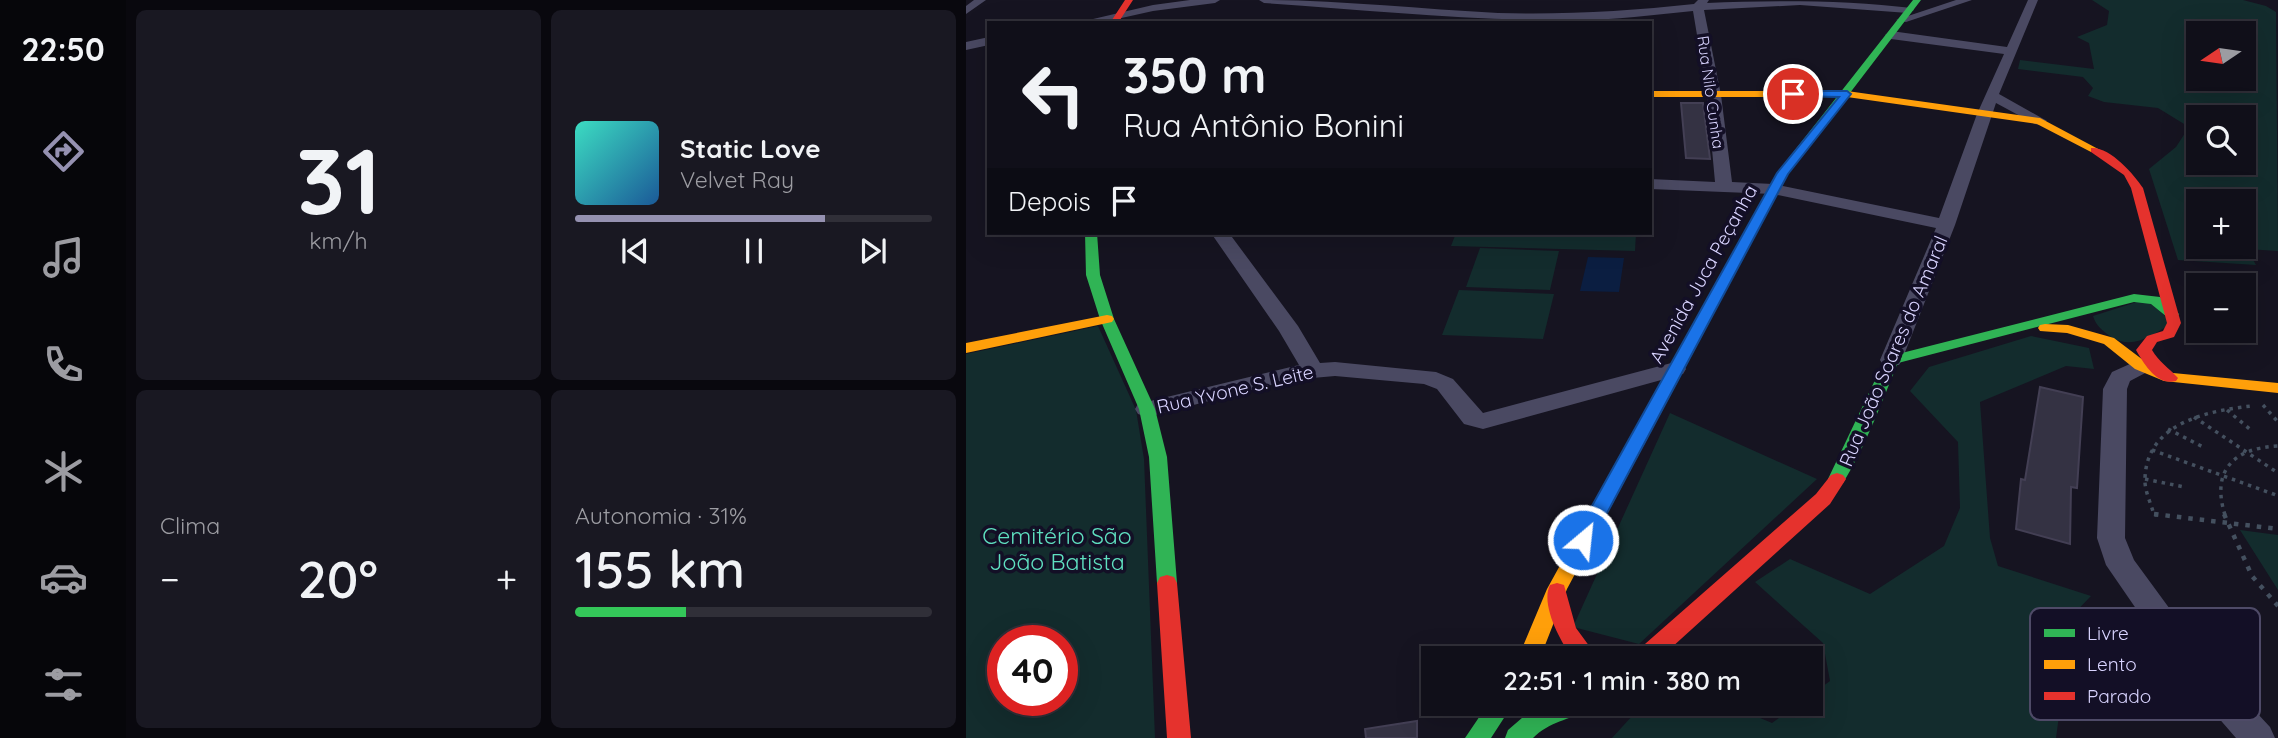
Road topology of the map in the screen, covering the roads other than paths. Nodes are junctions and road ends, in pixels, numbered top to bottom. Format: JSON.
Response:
{"nodes":[{"id":1,"x":981,"y":0,"type":"edge"},
{"id":2,"x":1129,"y":0,"type":"edge"},
{"id":3,"x":1215,"y":0,"type":"edge"},
{"id":4,"x":1265,"y":0,"type":"edge"},
{"id":5,"x":1940,"y":0,"type":"edge"},
{"id":6,"x":2033,"y":0,"type":"edge"},
{"id":7,"x":1963,"y":1,"type":"edge"},
{"id":8,"x":1701,"y":4,"type":"edge"},
{"id":9,"x":1352,"y":9,"type":"edge"},
{"id":10,"x":1909,"y":10,"type":"edge"},
{"id":11,"x":966,"y":11,"type":"edge"},
{"id":12,"x":1455,"y":16,"type":"junction"},
{"id":13,"x":1583,"y":17,"type":"junction"},
{"id":14,"x":1116,"y":19,"type":"edge"},
{"id":15,"x":1474,"y":21,"type":"edge"},
{"id":16,"x":1567,"y":21,"type":"edge"},
{"id":17,"x":1891,"y":36,"type":"junction"},
{"id":18,"x":987,"y":41,"type":"edge"},
{"id":19,"x":966,"y":46,"type":"edge"},
{"id":20,"x":2011,"y":51,"type":"junction"},
{"id":21,"x":1652,"y":94,"type":"edge"},
{"id":22,"x":1847,"y":94,"type":"junction"},
{"id":23,"x":1714,"y":95,"type":"junction"},
{"id":24,"x":1992,"y":96,"type":"junction"},
{"id":25,"x":1984,"y":114,"type":"junction"},
{"id":26,"x":2040,"y":121,"type":"junction"},
{"id":27,"x":1652,"y":184,"type":"edge"},
{"id":28,"x":1724,"y":186,"type":"junction"},
{"id":29,"x":1773,"y":189,"type":"junction"},
{"id":30,"x":1946,"y":225,"type":"junction"},
{"id":31,"x":1091,"y":235,"type":"edge"},
{"id":32,"x":1221,"y":235,"type":"edge"},
{"id":33,"x":2093,"y":308,"type":"junction"},
{"id":34,"x":2172,"y":314,"type":"junction"},
{"id":35,"x":1107,"y":318,"type":"junction"},
{"id":36,"x":1997,"y":332,"type":"junction"},
{"id":37,"x":2109,"y":341,"type":"junction"},
{"id":38,"x":966,"y":348,"type":"edge"},
{"id":39,"x":2143,"y":355,"type":"junction"},
{"id":40,"x":1891,"y":360,"type":"junction"},
{"id":41,"x":1675,"y":369,"type":"junction"},
{"id":42,"x":1313,"y":370,"type":"junction"},
{"id":43,"x":2170,"y":377,"type":"junction"},
{"id":44,"x":2278,"y":388,"type":"edge"},
{"id":45,"x":1147,"y":409,"type":"junction"},
{"id":46,"x":1557,"y":589,"type":"junction"},
{"id":47,"x":2150,"y":608,"type":"edge"},
{"id":48,"x":1543,"y":646,"type":"edge"},
{"id":49,"x":1575,"y":646,"type":"edge"},
{"id":50,"x":1656,"y":646,"type":"edge"},
{"id":51,"x":1492,"y":716,"type":"edge"},
{"id":52,"x":1544,"y":716,"type":"edge"},
{"id":53,"x":2242,"y":720,"type":"edge"},
{"id":54,"x":1179,"y":738,"type":"edge"},
{"id":55,"x":1476,"y":738,"type":"edge"},
{"id":56,"x":1517,"y":738,"type":"edge"},
{"id":57,"x":2258,"y":738,"type":"edge"}],
"edges":[{"from":1,"to":11,"type":"street"},
{"from":2,"to":14,"type":"main road"},
{"from":3,"to":14,"type":"street"},
{"from":4,"to":9,"type":"street"},
{"from":5,"to":7,"type":"street"},
{"from":6,"to":20,"type":"street","name":"Rua João Soares do Amaral"},
{"from":7,"to":10,"type":"street"},
{"from":8,"to":10,"type":"street"},
{"from":8,"to":13,"type":"street"},
{"from":8,"to":23,"type":"street","name":"Rua Nilo Cunha"},
{"from":9,"to":12,"type":"street"},
{"from":10,"to":17,"type":"main road","name":"Avenida Juca Peçanha"},
{"from":12,"to":13,"type":"street"},
{"from":12,"to":15,"type":"street"},
{"from":13,"to":16,"type":"street"},
{"from":17,"to":20,"type":"street"},
{"from":17,"to":22,"type":"main road","name":"Avenida Juca Peçanha"},
{"from":18,"to":19,"type":"street"},
{"from":20,"to":24,"type":"street","name":"Rua João Soares do Amaral"},
{"from":21,"to":23,"type":"main road"},
{"from":22,"to":23,"type":"main road"},
{"from":22,"to":25,"type":"main road"},
{"from":22,"to":29,"type":"main road","name":"Avenida Juca Peçanha"},
{"from":23,"to":28,"type":"street","name":"Rua Nilo Cunha"},
{"from":24,"to":25,"type":"street","name":"Rua João Soares do Amaral"},
{"from":24,"to":26,"type":"street"},
{"from":25,"to":26,"type":"main road"},
{"from":25,"to":30,"type":"street","name":"Rua João Soares do Amaral"},
{"from":26,"to":34,"type":"main road"},
{"from":27,"to":28,"type":"street"},
{"from":28,"to":29,"type":"street"},
{"from":29,"to":30,"type":"street"},
{"from":29,"to":41,"type":"main road","name":"Avenida Juca Peçanha"},
{"from":30,"to":40,"type":"street","name":"Rua João Soares do Amaral"},
{"from":31,"to":35,"type":"main road"},
{"from":32,"to":42,"type":"street"},
{"from":33,"to":34,"type":"main road"},
{"from":33,"to":36,"type":"main road"},
{"from":33,"to":37,"type":"main road"},
{"from":34,"to":39,"type":"main road"},
{"from":35,"to":38,"type":"main road"},
{"from":35,"to":45,"type":"main road"},
{"from":36,"to":37,"type":"main road"},
{"from":36,"to":40,"type":"main road"},
{"from":37,"to":39,"type":"main road"},
{"from":39,"to":43,"type":"main road"},
{"from":39,"to":43,"type":"main road"},
{"from":39,"to":47,"type":"street"},
{"from":40,"to":50,"type":"main road","name":"Rua João Soares do Amaral"},
{"from":41,"to":42,"type":"street","name":"Rua Yvone S. Leite"},
{"from":41,"to":46,"type":"main road","name":"Avenida Juca Peçanha"},
{"from":42,"to":45,"type":"street","name":"Rua Yvone S. Leite"},
{"from":43,"to":44,"type":"main road"},
{"from":45,"to":54,"type":"main road"},
{"from":46,"to":48,"type":"main road","name":"Avenida Juca Peçanha"},
{"from":46,"to":49,"type":"main road"},
{"from":51,"to":55,"type":"main road"},
{"from":52,"to":56,"type":"main road"},
{"from":53,"to":57,"type":"street"}]}
